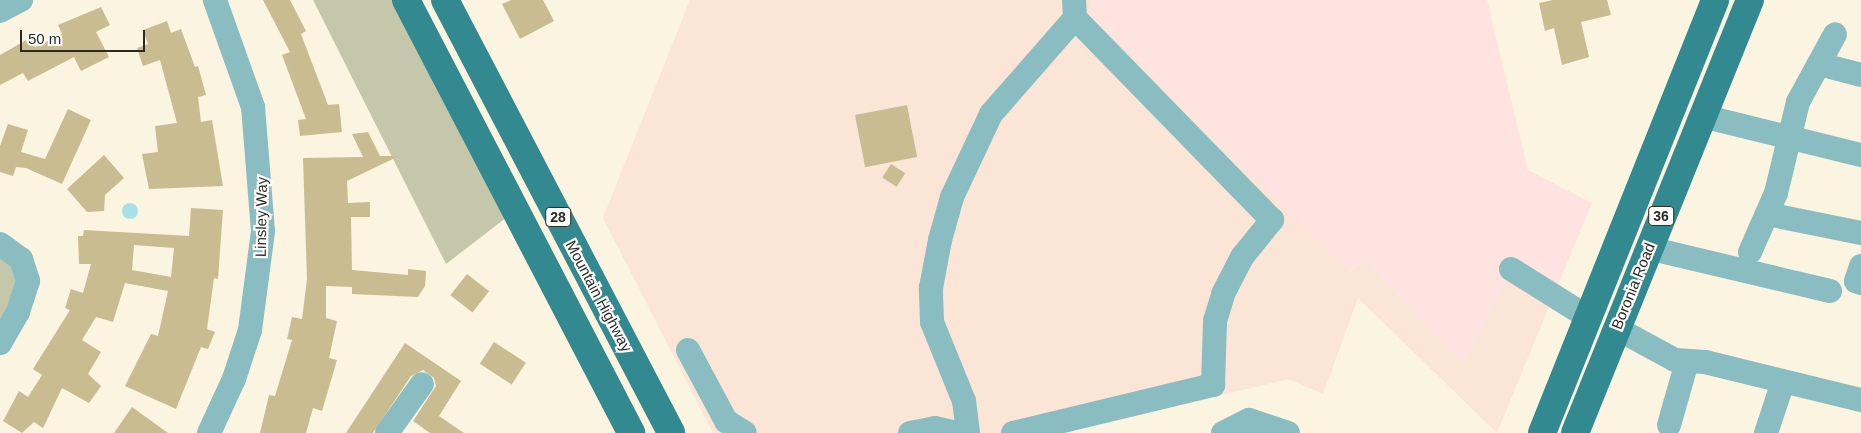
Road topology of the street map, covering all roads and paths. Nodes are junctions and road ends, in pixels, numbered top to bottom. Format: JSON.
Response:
{"nodes":[{"id":1,"x":21,"y":0,"type":"edge"},
{"id":2,"x":215,"y":0,"type":"edge"},
{"id":3,"x":406,"y":0,"type":"edge"},
{"id":4,"x":445,"y":0,"type":"edge"},
{"id":5,"x":1714,"y":0,"type":"edge"},
{"id":6,"x":1750,"y":0,"type":"edge"},
{"id":7,"x":1074,"y":9,"type":"edge"},
{"id":8,"x":0,"y":11,"type":"edge"},
{"id":9,"x":1835,"y":34,"type":"dead end"},
{"id":10,"x":1819,"y":64,"type":"junction"},
{"id":11,"x":1861,"y":75,"type":"edge"},
{"id":12,"x":1702,"y":116,"type":"junction"},
{"id":13,"x":1789,"y":140,"type":"junction"},
{"id":14,"x":1861,"y":156,"type":"edge"},
{"id":15,"x":1771,"y":203,"type":"junction"},
{"id":16,"x":1861,"y":233,"type":"edge"},
{"id":17,"x":0,"y":244,"type":"edge"},
{"id":18,"x":1648,"y":248,"type":"junction"},
{"id":19,"x":1750,"y":252,"type":"dead end"},
{"id":20,"x":1861,"y":266,"type":"edge"},
{"id":21,"x":1521,"y":280,"type":"dead end"},
{"id":22,"x":1861,"y":283,"type":"edge"},
{"id":23,"x":1830,"y":291,"type":"dead end"},
{"id":24,"x":1589,"y":318,"type":"junction"},
{"id":25,"x":1616,"y":328,"type":"junction"},
{"id":26,"x":0,"y":342,"type":"edge"},
{"id":27,"x":688,"y":350,"type":"dead end"},
{"id":28,"x":1687,"y":362,"type":"junction"},
{"id":29,"x":1783,"y":382,"type":"junction"},
{"id":30,"x":422,"y":384,"type":"dead end"},
{"id":31,"x":1861,"y":400,"type":"edge"},
{"id":32,"x":1669,"y":425,"type":"dead end"},
{"id":33,"x":959,"y":428,"type":"edge"},
{"id":34,"x":629,"y":432,"type":"edge"},
{"id":35,"x":209,"y":433,"type":"edge"},
{"id":36,"x":386,"y":433,"type":"edge"},
{"id":37,"x":671,"y":433,"type":"edge"},
{"id":38,"x":746,"y":433,"type":"edge"},
{"id":39,"x":910,"y":433,"type":"edge"},
{"id":40,"x":1013,"y":433,"type":"edge"},
{"id":41,"x":1223,"y":433,"type":"edge"},
{"id":42,"x":1288,"y":433,"type":"edge"},
{"id":43,"x":1542,"y":433,"type":"edge"},
{"id":44,"x":1575,"y":433,"type":"edge"},
{"id":45,"x":1766,"y":433,"type":"edge"}],
"edges":[{"from":1,"to":8,"type":"street"},
{"from":2,"to":35,"type":"street","name":"Linsley Way"},
{"from":3,"to":34,"type":"main road","number":"28"},
{"from":4,"to":37,"type":"main road","name":"Mountain Highway","number":"28"},
{"from":5,"to":24,"type":"main road","name":"Boronia Road","number":"36"},
{"from":6,"to":12,"type":"main road","name":"Boronia Road","number":"36"},
{"from":7,"to":33,"type":"street"},
{"from":7,"to":40,"type":"street"},
{"from":9,"to":10,"type":"street"},
{"from":10,"to":11,"type":"street"},
{"from":10,"to":13,"type":"street"},
{"from":12,"to":13,"type":"street"},
{"from":12,"to":18,"type":"main road","name":"Boronia Road","number":"36"},
{"from":13,"to":14,"type":"street"},
{"from":13,"to":15,"type":"street"},
{"from":15,"to":16,"type":"street"},
{"from":15,"to":19,"type":"street"},
{"from":17,"to":26,"type":"street"},
{"from":18,"to":23,"type":"street"},
{"from":18,"to":25,"type":"main road","name":"Boronia Road","number":"36"},
{"from":20,"to":22,"type":"street"},
{"from":21,"to":24,"type":"street"},
{"from":24,"to":43,"type":"main road","name":"Boronia Road","number":"36"},
{"from":25,"to":28,"type":"street"},
{"from":25,"to":44,"type":"main road","name":"Boronia Road","number":"36"},
{"from":27,"to":38,"type":"street"},
{"from":28,"to":29,"type":"street"},
{"from":28,"to":32,"type":"street"},
{"from":29,"to":31,"type":"street"},
{"from":29,"to":45,"type":"street"},
{"from":30,"to":36,"type":"street"},
{"from":33,"to":39,"type":"street"},
{"from":41,"to":42,"type":"street"}]}
